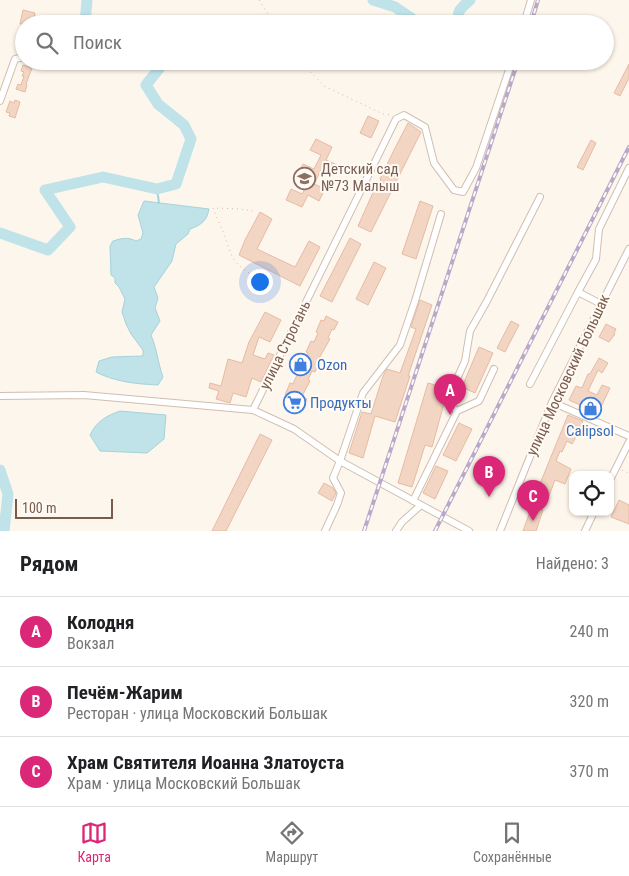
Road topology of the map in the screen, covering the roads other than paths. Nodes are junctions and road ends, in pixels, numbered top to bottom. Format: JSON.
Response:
{"nodes":[{"id":1,"x":531,"y":0,"type":"edge"},
{"id":2,"x":527,"y":15,"type":"edge"},
{"id":3,"x":15,"y":59,"type":"edge"},
{"id":4,"x":509,"y":70,"type":"edge"},
{"id":5,"x":0,"y":101,"type":"edge"},
{"id":6,"x":629,"y":168,"type":"edge"},
{"id":7,"x":540,"y":197,"type":"dead end"},
{"id":8,"x":441,"y":214,"type":"dead end"},
{"id":9,"x":629,"y":249,"type":"edge"},
{"id":10,"x":578,"y":292,"type":"junction"},
{"id":11,"x":601,"y":304,"type":"junction"},
{"id":12,"x":494,"y":369,"type":"dead end"},
{"id":13,"x":530,"y":384,"type":"dead end"},
{"id":14,"x":0,"y":396,"type":"edge"},
{"id":15,"x":552,"y":402,"type":"junction"},
{"id":16,"x":253,"y":410,"type":"junction"},
{"id":17,"x":457,"y":410,"type":"junction"},
{"id":18,"x":629,"y":436,"type":"edge"},
{"id":19,"x":629,"y":442,"type":"edge"},
{"id":20,"x":340,"y":461,"type":"junction"},
{"id":21,"x":614,"y":472,"type":"edge"},
{"id":22,"x":413,"y":501,"type":"junction"},
{"id":23,"x":421,"y":505,"type":"junction"},
{"id":24,"x":592,"y":516,"type":"edge"},
{"id":25,"x":325,"y":531,"type":"edge"},
{"id":26,"x":396,"y":531,"type":"edge"},
{"id":27,"x":469,"y":531,"type":"edge"},
{"id":28,"x":500,"y":531,"type":"edge"},
{"id":29,"x":585,"y":531,"type":"edge"}],
"edges":[{"from":1,"to":2,"type":"street"},
{"from":3,"to":5,"type":"street"},
{"from":4,"to":16,"type":"street","name":"улица Строгань"},
{"from":6,"to":10,"type":"street"},
{"from":7,"to":17,"type":"street"},
{"from":8,"to":20,"type":"street"},
{"from":9,"to":11,"type":"street","name":"улица Московский Большак"},
{"from":10,"to":11,"type":"street"},
{"from":10,"to":13,"type":"street"},
{"from":11,"to":15,"type":"street","name":"улица Московский Большак"},
{"from":12,"to":17,"type":"street"},
{"from":14,"to":16,"type":"street"},
{"from":15,"to":18,"type":"street"},
{"from":15,"to":28,"type":"street","name":"улица Московский Большак"},
{"from":16,"to":20,"type":"street"},
{"from":17,"to":22,"type":"street"},
{"from":19,"to":21,"type":"street"},
{"from":20,"to":22,"type":"street"},
{"from":20,"to":25,"type":"street"},
{"from":22,"to":23,"type":"street"},
{"from":23,"to":26,"type":"street"},
{"from":23,"to":27,"type":"street"},
{"from":24,"to":29,"type":"street"}]}
